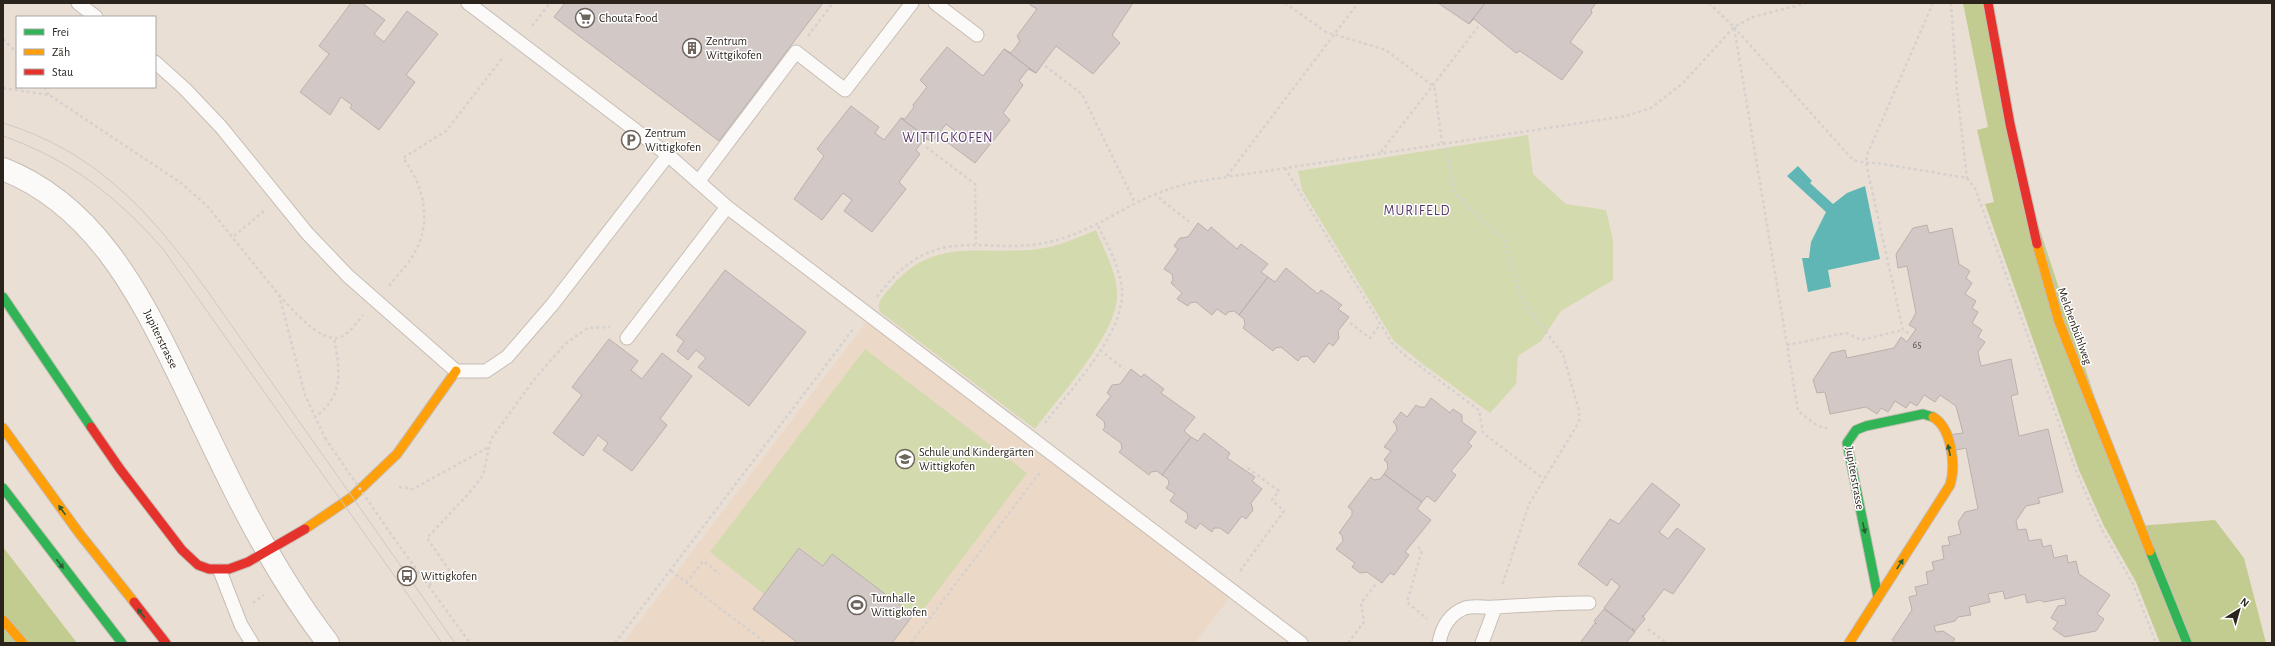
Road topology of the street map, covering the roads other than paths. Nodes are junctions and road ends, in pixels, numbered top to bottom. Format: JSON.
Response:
{"nodes":[{"id":1,"x":78,"y":3,"type":"edge"},
{"id":2,"x":468,"y":3,"type":"edge"},
{"id":3,"x":912,"y":3,"type":"edge"},
{"id":4,"x":935,"y":3,"type":"edge"},
{"id":5,"x":1988,"y":3,"type":"edge"},
{"id":6,"x":95,"y":16,"type":"edge"},
{"id":7,"x":977,"y":35,"type":"dead end"},
{"id":8,"x":156,"y":63,"type":"edge"},
{"id":9,"x":668,"y":155,"type":"junction"},
{"id":10,"x":3,"y":169,"type":"edge"},
{"id":11,"x":698,"y":182,"type":"junction"},
{"id":12,"x":727,"y":207,"type":"junction"},
{"id":13,"x":3,"y":297,"type":"edge"},
{"id":14,"x":627,"y":338,"type":"road end"},
{"id":15,"x":456,"y":371,"type":"junction"},
{"id":16,"x":3,"y":428,"type":"edge"},
{"id":17,"x":3,"y":488,"type":"edge"},
{"id":18,"x":267,"y":551,"type":"junction"},
{"id":19,"x":220,"y":571,"type":"junction"},
{"id":20,"x":1878,"y":597,"type":"junction"},
{"id":21,"x":1589,"y":603,"type":"dead end"},
{"id":22,"x":1495,"y":608,"type":"junction"},
{"id":23,"x":3,"y":620,"type":"edge"},
{"id":24,"x":1440,"y":637,"type":"edge"},
{"id":25,"x":23,"y":643,"type":"edge"},
{"id":26,"x":122,"y":643,"type":"edge"},
{"id":27,"x":166,"y":643,"type":"edge"},
{"id":28,"x":252,"y":643,"type":"edge"},
{"id":29,"x":328,"y":643,"type":"edge"},
{"id":30,"x":1301,"y":643,"type":"edge"},
{"id":31,"x":1482,"y":643,"type":"edge"},
{"id":32,"x":1849,"y":643,"type":"edge"},
{"id":33,"x":2187,"y":643,"type":"edge"}],
"edges":[{"from":1,"to":6,"type":"lane"},
{"from":2,"to":9,"type":"lane"},
{"from":3,"to":11,"type":"lane"},
{"from":4,"to":7,"type":"lane"},
{"from":5,"to":33,"type":"main road","name":"Melchenbühlweg"},
{"from":8,"to":15,"type":"lane"},
{"from":9,"to":11,"type":"lane"},
{"from":9,"to":15,"type":"lane"},
{"from":10,"to":18,"type":"street","name":"Jupiterstrasse"},
{"from":11,"to":12,"type":"lane"},
{"from":12,"to":14,"type":"lane"},
{"from":12,"to":30,"type":"lane"},
{"from":13,"to":19,"type":"main road"},
{"from":15,"to":18,"type":"main road"},
{"from":27,"to":16,"type":"main road","one_way":true},
{"from":17,"to":26,"type":"main road","one_way":true},
{"from":18,"to":19,"type":"main road"},
{"from":18,"to":29,"type":"street","name":"Jupiterstrasse"},
{"from":19,"to":28,"type":"lane"},
{"from":20,"to":20,"type":"main road","name":"Jupiterstrasse","one_way":true},
{"from":20,"to":32,"type":"main road","name":"Jupiterstrasse"},
{"from":21,"to":22,"type":"lane"},
{"from":22,"to":24,"type":"lane"},
{"from":22,"to":31,"type":"lane"},
{"from":23,"to":25,"type":"main road"}]}
